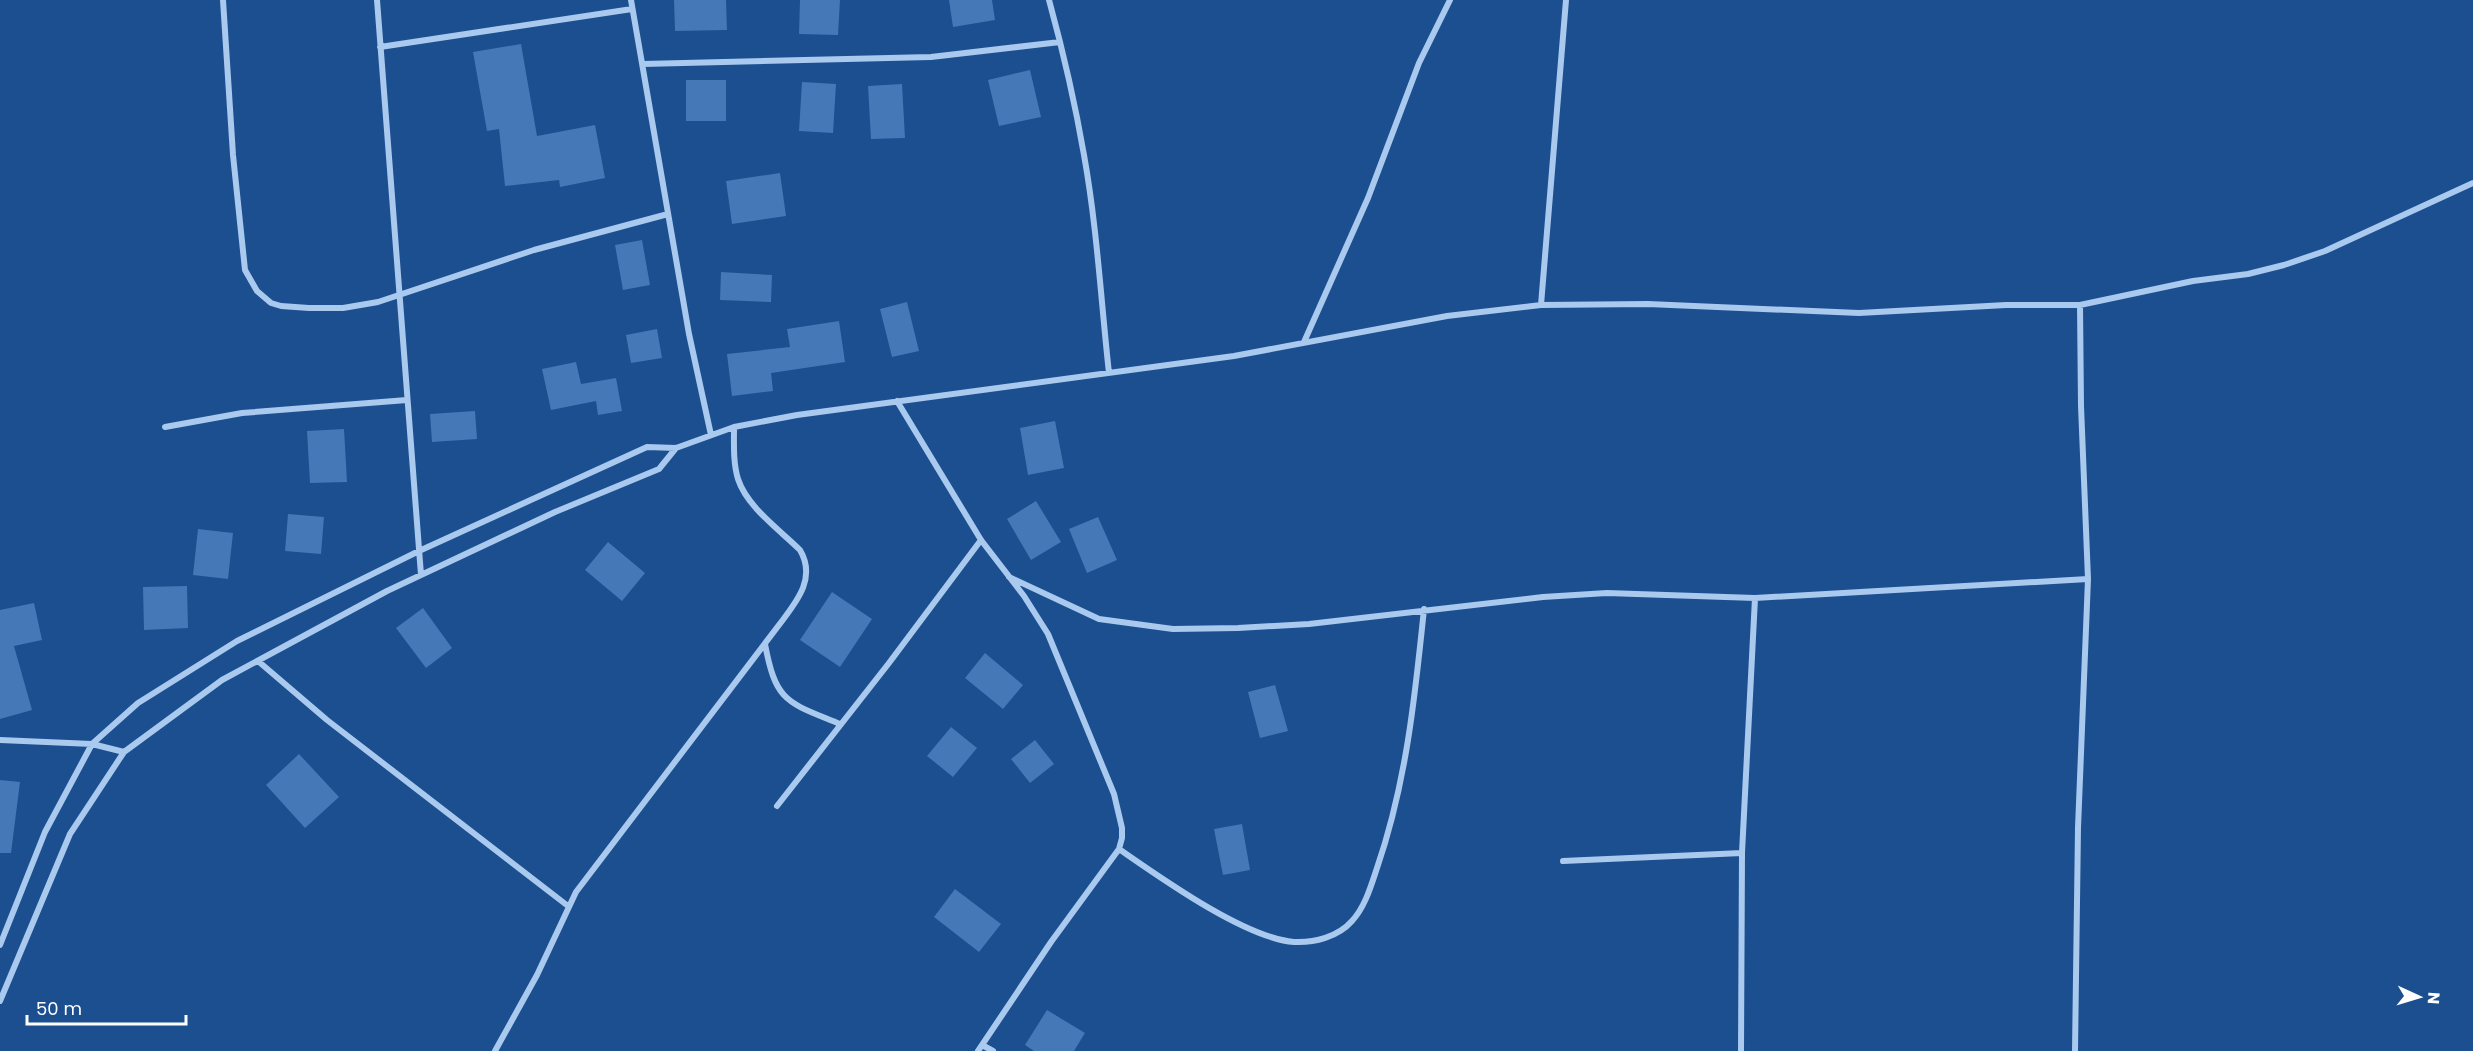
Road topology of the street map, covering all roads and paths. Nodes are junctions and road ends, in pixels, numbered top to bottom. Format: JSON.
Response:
{"nodes":[{"id":1,"x":223,"y":0,"type":"edge"},
{"id":2,"x":377,"y":0,"type":"edge"},
{"id":3,"x":631,"y":0,"type":"edge"},
{"id":4,"x":1049,"y":0,"type":"edge"},
{"id":5,"x":1450,"y":0,"type":"edge"},
{"id":6,"x":1566,"y":0,"type":"edge"},
{"id":7,"x":632,"y":9,"type":"junction"},
{"id":8,"x":1060,"y":42,"type":"junction"},
{"id":9,"x":380,"y":47,"type":"junction"},
{"id":10,"x":643,"y":64,"type":"junction"},
{"id":11,"x":2473,"y":183,"type":"edge"},
{"id":12,"x":668,"y":214,"type":"junction"},
{"id":13,"x":401,"y":294,"type":"junction"},
{"id":14,"x":1541,"y":305,"type":"junction"},
{"id":15,"x":2080,"y":305,"type":"junction"},
{"id":16,"x":1304,"y":342,"type":"junction"},
{"id":17,"x":1109,"y":373,"type":"junction"},
{"id":18,"x":406,"y":400,"type":"junction"},
{"id":19,"x":897,"y":401,"type":"junction"},
{"id":20,"x":734,"y":427,"type":"junction"},
{"id":21,"x":165,"y":428,"type":"dead end"},
{"id":22,"x":711,"y":435,"type":"junction"},
{"id":23,"x":676,"y":448,"type":"junction"},
{"id":24,"x":981,"y":540,"type":"junction"},
{"id":25,"x":419,"y":551,"type":"junction"},
{"id":26,"x":421,"y":575,"type":"junction"},
{"id":27,"x":1010,"y":577,"type":"junction"},
{"id":28,"x":2088,"y":579,"type":"junction"},
{"id":29,"x":1755,"y":598,"type":"junction"},
{"id":30,"x":1424,"y":609,"type":"junction"},
{"id":31,"x":765,"y":644,"type":"junction"},
{"id":32,"x":258,"y":661,"type":"junction"},
{"id":33,"x":840,"y":724,"type":"junction"},
{"id":34,"x":0,"y":740,"type":"edge"},
{"id":35,"x":92,"y":744,"type":"junction"},
{"id":36,"x":124,"y":752,"type":"junction"},
{"id":37,"x":777,"y":806,"type":"dead end"},
{"id":38,"x":1119,"y":849,"type":"junction"},
{"id":39,"x":1742,"y":853,"type":"junction"},
{"id":40,"x":1563,"y":861,"type":"dead end"},
{"id":41,"x":568,"y":906,"type":"junction"},
{"id":42,"x":0,"y":945,"type":"edge"},
{"id":43,"x":0,"y":980,"type":"edge"},
{"id":44,"x":7,"y":983,"type":"junction"},
{"id":45,"x":0,"y":1000,"type":"edge"},
{"id":46,"x":980,"y":1048,"type":"edge"},
{"id":47,"x":495,"y":1051,"type":"edge"},
{"id":48,"x":993,"y":1051,"type":"edge"},
{"id":49,"x":1741,"y":1051,"type":"edge"},
{"id":50,"x":2075,"y":1051,"type":"edge"}],
"edges":[{"from":1,"to":13,"type":"street"},
{"from":2,"to":9,"type":"street"},
{"from":3,"to":7,"type":"street"},
{"from":4,"to":8,"type":"street"},
{"from":5,"to":16,"type":"street"},
{"from":6,"to":14,"type":"street"},
{"from":7,"to":9,"type":"street"},
{"from":7,"to":10,"type":"street"},
{"from":8,"to":10,"type":"street"},
{"from":8,"to":17,"type":"street"},
{"from":9,"to":13,"type":"street"},
{"from":10,"to":12,"type":"street"},
{"from":11,"to":15,"type":"street"},
{"from":12,"to":13,"type":"street"},
{"from":12,"to":22,"type":"street"},
{"from":13,"to":18,"type":"street"},
{"from":14,"to":15,"type":"street"},
{"from":14,"to":16,"type":"street"},
{"from":15,"to":28,"type":"street"},
{"from":16,"to":17,"type":"street"},
{"from":17,"to":19,"type":"street"},
{"from":18,"to":21,"type":"street"},
{"from":18,"to":25,"type":"street"},
{"from":19,"to":20,"type":"street"},
{"from":19,"to":24,"type":"street"},
{"from":20,"to":22,"type":"street"},
{"from":20,"to":31,"type":"street"},
{"from":22,"to":23,"type":"street"},
{"from":23,"to":25,"type":"street"},
{"from":23,"to":26,"type":"street"},
{"from":24,"to":27,"type":"street"},
{"from":24,"to":33,"type":"street"},
{"from":25,"to":26,"type":"street"},
{"from":25,"to":35,"type":"street"},
{"from":26,"to":32,"type":"street"},
{"from":27,"to":30,"type":"street"},
{"from":27,"to":38,"type":"street"},
{"from":28,"to":29,"type":"street"},
{"from":28,"to":50,"type":"street"},
{"from":29,"to":30,"type":"street"},
{"from":29,"to":39,"type":"street"},
{"from":30,"to":38,"type":"street"},
{"from":31,"to":33,"type":"street"},
{"from":31,"to":41,"type":"street"},
{"from":32,"to":36,"type":"street"},
{"from":32,"to":41,"type":"street"},
{"from":33,"to":37,"type":"street"},
{"from":34,"to":35,"type":"street"},
{"from":35,"to":36,"type":"street"},
{"from":35,"to":42,"type":"street"},
{"from":36,"to":44,"type":"street"},
{"from":38,"to":46,"type":"street"},
{"from":39,"to":40,"type":"street"},
{"from":39,"to":49,"type":"street"},
{"from":41,"to":47,"type":"street"},
{"from":43,"to":44,"type":"street"},
{"from":44,"to":45,"type":"street"},
{"from":46,"to":48,"type":"street"}]}
